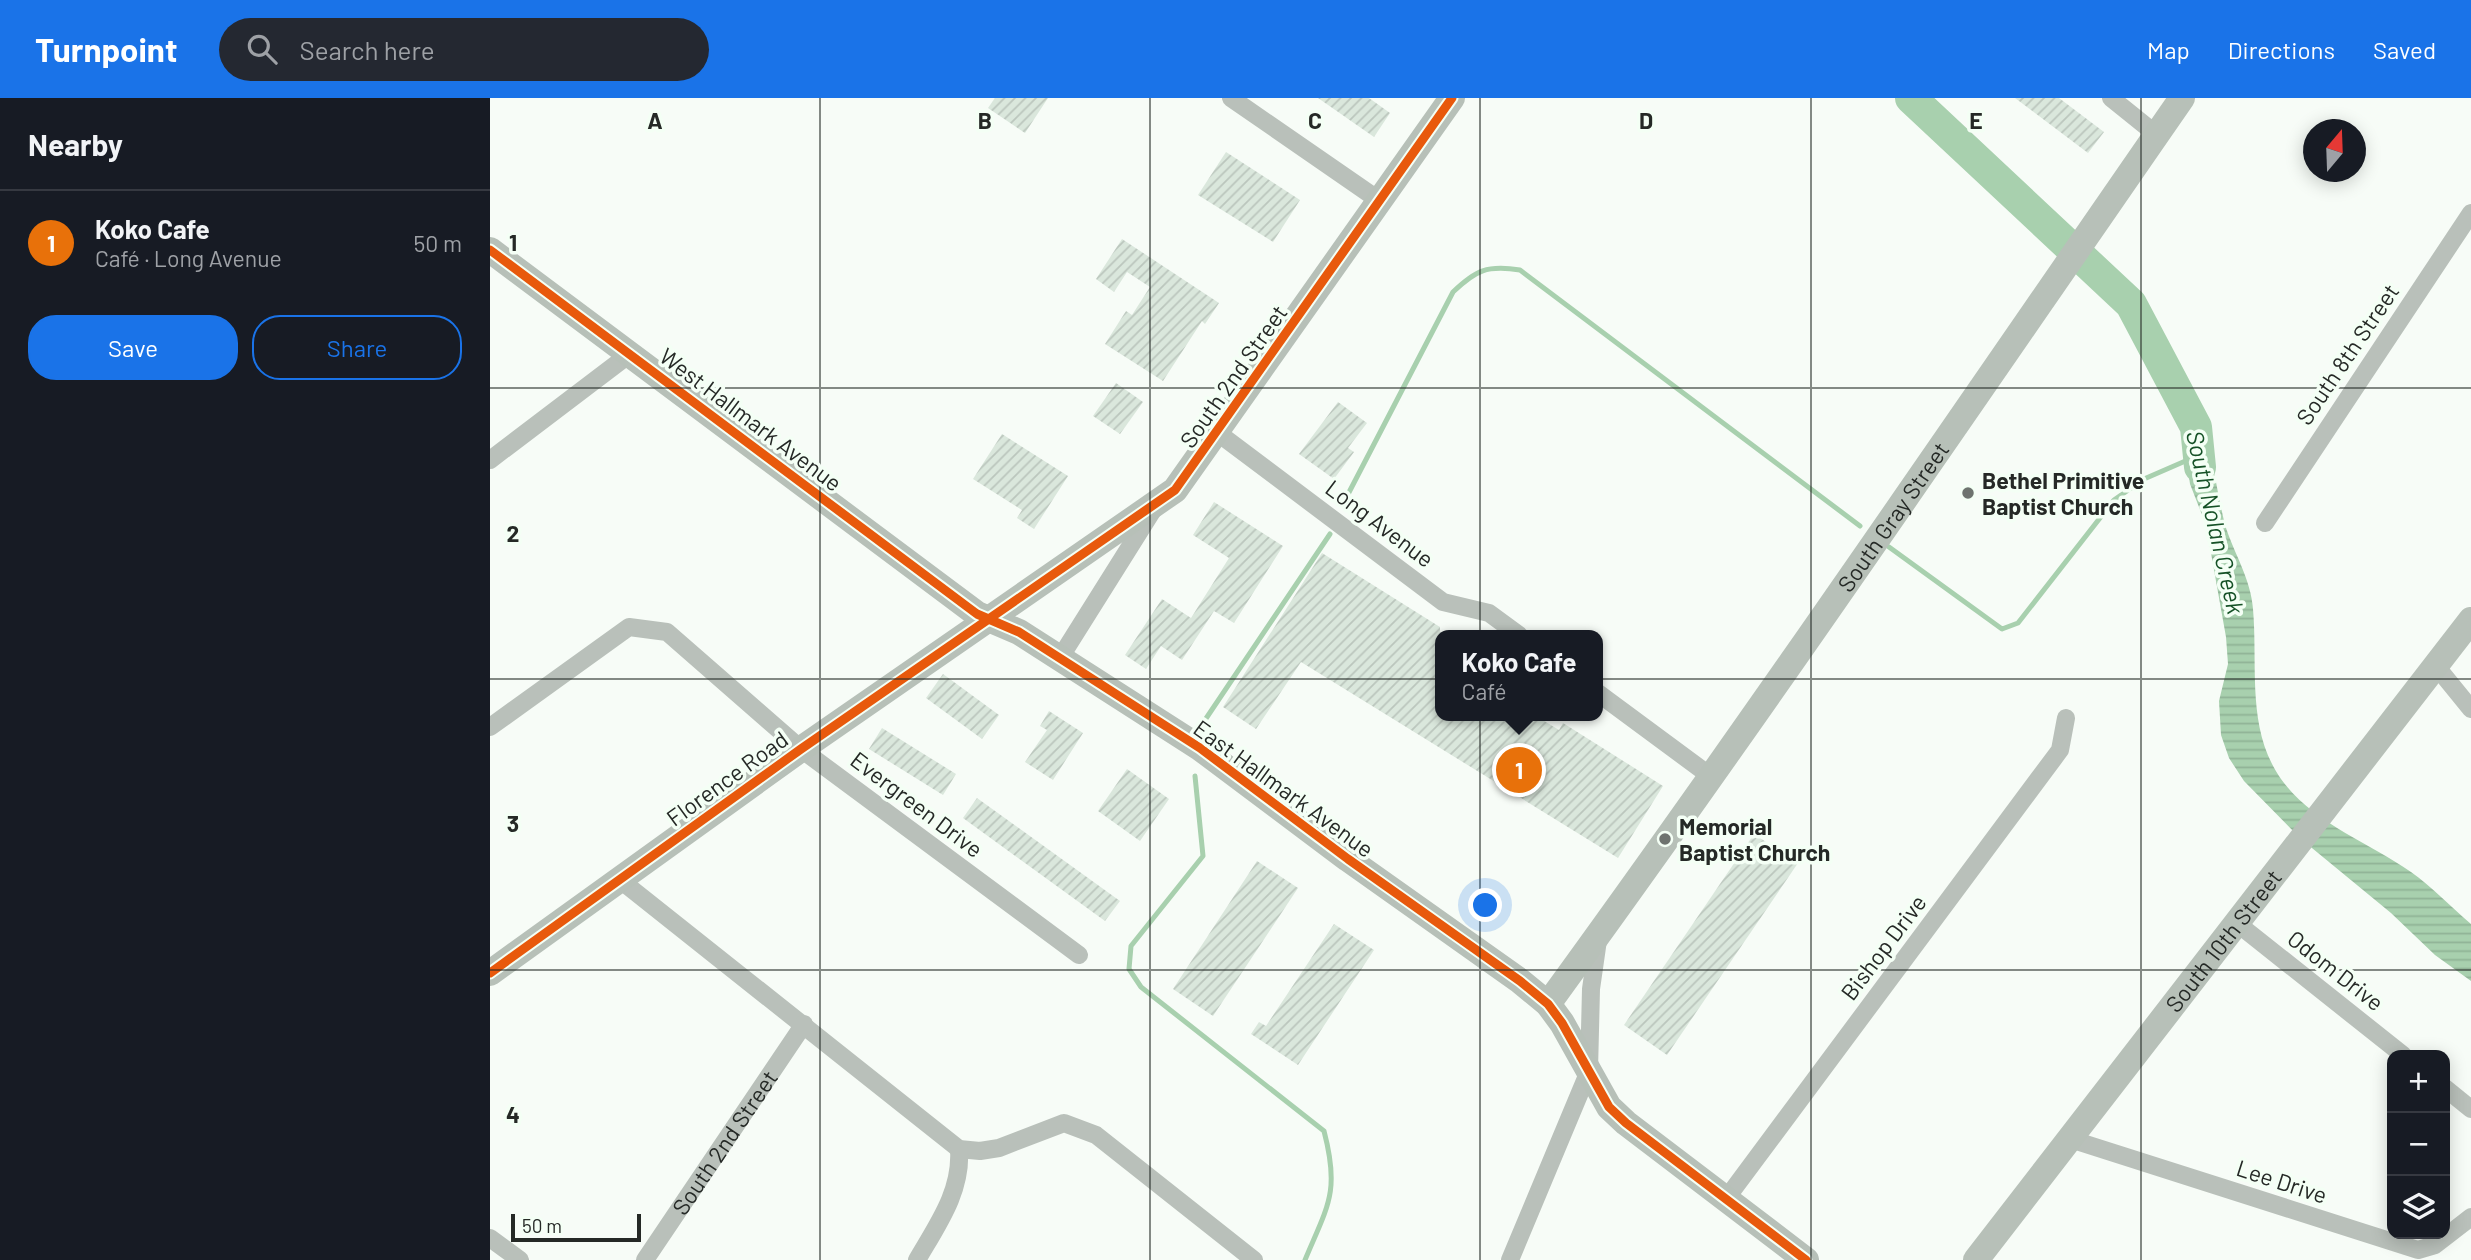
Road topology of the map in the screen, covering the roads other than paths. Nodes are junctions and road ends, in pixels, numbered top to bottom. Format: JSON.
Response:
{"nodes":[{"id":1,"x":1231,"y":98,"type":"edge"},
{"id":2,"x":1452,"y":98,"type":"edge"},
{"id":3,"x":2111,"y":98,"type":"edge"},
{"id":4,"x":2182,"y":98,"type":"edge"},
{"id":5,"x":2157,"y":135,"type":"junction"},
{"id":6,"x":1380,"y":201,"type":"junction"},
{"id":7,"x":2471,"y":213,"type":"edge"},
{"id":8,"x":490,"y":250,"type":"edge"},
{"id":9,"x":631,"y":353,"type":"junction"},
{"id":10,"x":1218,"y":433,"type":"junction"},
{"id":11,"x":490,"y":460,"type":"edge"},
{"id":12,"x":1158,"y":501,"type":"junction"},
{"id":13,"x":2265,"y":523,"type":"dead end"},
{"id":14,"x":988,"y":618,"type":"junction"},
{"id":15,"x":2471,"y":620,"type":"edge"},
{"id":16,"x":1512,"y":630,"type":"edge"},
{"id":17,"x":1060,"y":658,"type":"junction"},
{"id":18,"x":2436,"y":666,"type":"junction"},
{"id":19,"x":1603,"y":697,"type":"edge"},
{"id":20,"x":2471,"y":709,"type":"edge"},
{"id":21,"x":2066,"y":718,"type":"dead end"},
{"id":22,"x":490,"y":727,"type":"edge"},
{"id":23,"x":802,"y":749,"type":"junction"},
{"id":24,"x":1713,"y":778,"type":"junction"},
{"id":25,"x":619,"y":879,"type":"junction"},
{"id":26,"x":2238,"y":924,"type":"junction"},
{"id":27,"x":1599,"y":933,"type":"junction"},
{"id":28,"x":1079,"y":955,"type":"dead end"},
{"id":29,"x":490,"y":973,"type":"edge"},
{"id":30,"x":1548,"y":1004,"type":"junction"},
{"id":31,"x":804,"y":1024,"type":"junction"},
{"id":32,"x":2397,"y":1050,"type":"edge"},
{"id":33,"x":1589,"y":1071,"type":"junction"},
{"id":34,"x":2450,"y":1092,"type":"edge"},
{"id":35,"x":2471,"y":1109,"type":"edge"},
{"id":36,"x":2070,"y":1139,"type":"junction"},
{"id":37,"x":960,"y":1149,"type":"junction"},
{"id":38,"x":1726,"y":1199,"type":"junction"},
{"id":39,"x":2471,"y":1217,"type":"edge"},
{"id":40,"x":490,"y":1238,"type":"edge"},
{"id":41,"x":520,"y":1260,"type":"edge"},
{"id":42,"x":645,"y":1260,"type":"edge"},
{"id":43,"x":917,"y":1260,"type":"edge"},
{"id":44,"x":1254,"y":1260,"type":"edge"},
{"id":45,"x":1510,"y":1260,"type":"edge"},
{"id":46,"x":1806,"y":1260,"type":"edge"},
{"id":47,"x":1976,"y":1260,"type":"edge"}],
"edges":[{"from":1,"to":6,"type":"street"},
{"from":2,"to":6,"type":"street","name":"South 2nd Street"},
{"from":3,"to":5,"type":"street"},
{"from":4,"to":5,"type":"street","name":"South Gray Street"},
{"from":5,"to":24,"type":"street","name":"South Gray Street"},
{"from":6,"to":10,"type":"street","name":"South 2nd Street"},
{"from":7,"to":13,"type":"street","name":"South 8th Street"},
{"from":8,"to":9,"type":"street","name":"West Hallmark Avenue"},
{"from":9,"to":11,"type":"street"},
{"from":9,"to":14,"type":"street","name":"West Hallmark Avenue"},
{"from":10,"to":12,"type":"street","name":"South 2nd Street"},
{"from":10,"to":16,"type":"street","name":"Long Avenue"},
{"from":12,"to":14,"type":"street","name":"South 2nd Street"},
{"from":12,"to":17,"type":"street"},
{"from":14,"to":17,"type":"street","name":"East Hallmark Avenue"},
{"from":14,"to":23,"type":"street","name":"Florence Road"},
{"from":15,"to":18,"type":"street","name":"South 10th Street"},
{"from":17,"to":30,"type":"street","name":"East Hallmark Avenue"},
{"from":18,"to":20,"type":"street"},
{"from":18,"to":26,"type":"street","name":"South 10th Street"},
{"from":19,"to":24,"type":"street"},
{"from":21,"to":38,"type":"street","name":"Bishop Drive"},
{"from":22,"to":23,"type":"street","name":"Evergreen Drive"},
{"from":23,"to":25,"type":"street","name":"Florence Road"},
{"from":23,"to":28,"type":"street","name":"Evergreen Drive"},
{"from":24,"to":27,"type":"street","name":"South Gray Street"},
{"from":25,"to":29,"type":"street","name":"Florence Road"},
{"from":25,"to":31,"type":"street"},
{"from":26,"to":32,"type":"street","name":"Odom Drive"},
{"from":26,"to":36,"type":"street","name":"South 10th Street"},
{"from":27,"to":30,"type":"street","name":"South Gray Street"},
{"from":27,"to":33,"type":"street","name":"South Gray Street"},
{"from":30,"to":33,"type":"street","name":"East Hallmark Avenue"},
{"from":31,"to":37,"type":"street"},
{"from":31,"to":42,"type":"street","name":"South 2nd Street"},
{"from":33,"to":38,"type":"street","name":"East Hallmark Avenue"},
{"from":33,"to":45,"type":"street","name":"South Gray Street"},
{"from":34,"to":35,"type":"street"},
{"from":36,"to":39,"type":"street","name":"Lee Drive"},
{"from":36,"to":47,"type":"street","name":"South 10th Street"},
{"from":37,"to":43,"type":"street"},
{"from":37,"to":44,"type":"street"},
{"from":38,"to":46,"type":"street","name":"East Hallmark Avenue"},
{"from":40,"to":41,"type":"street"}]}
